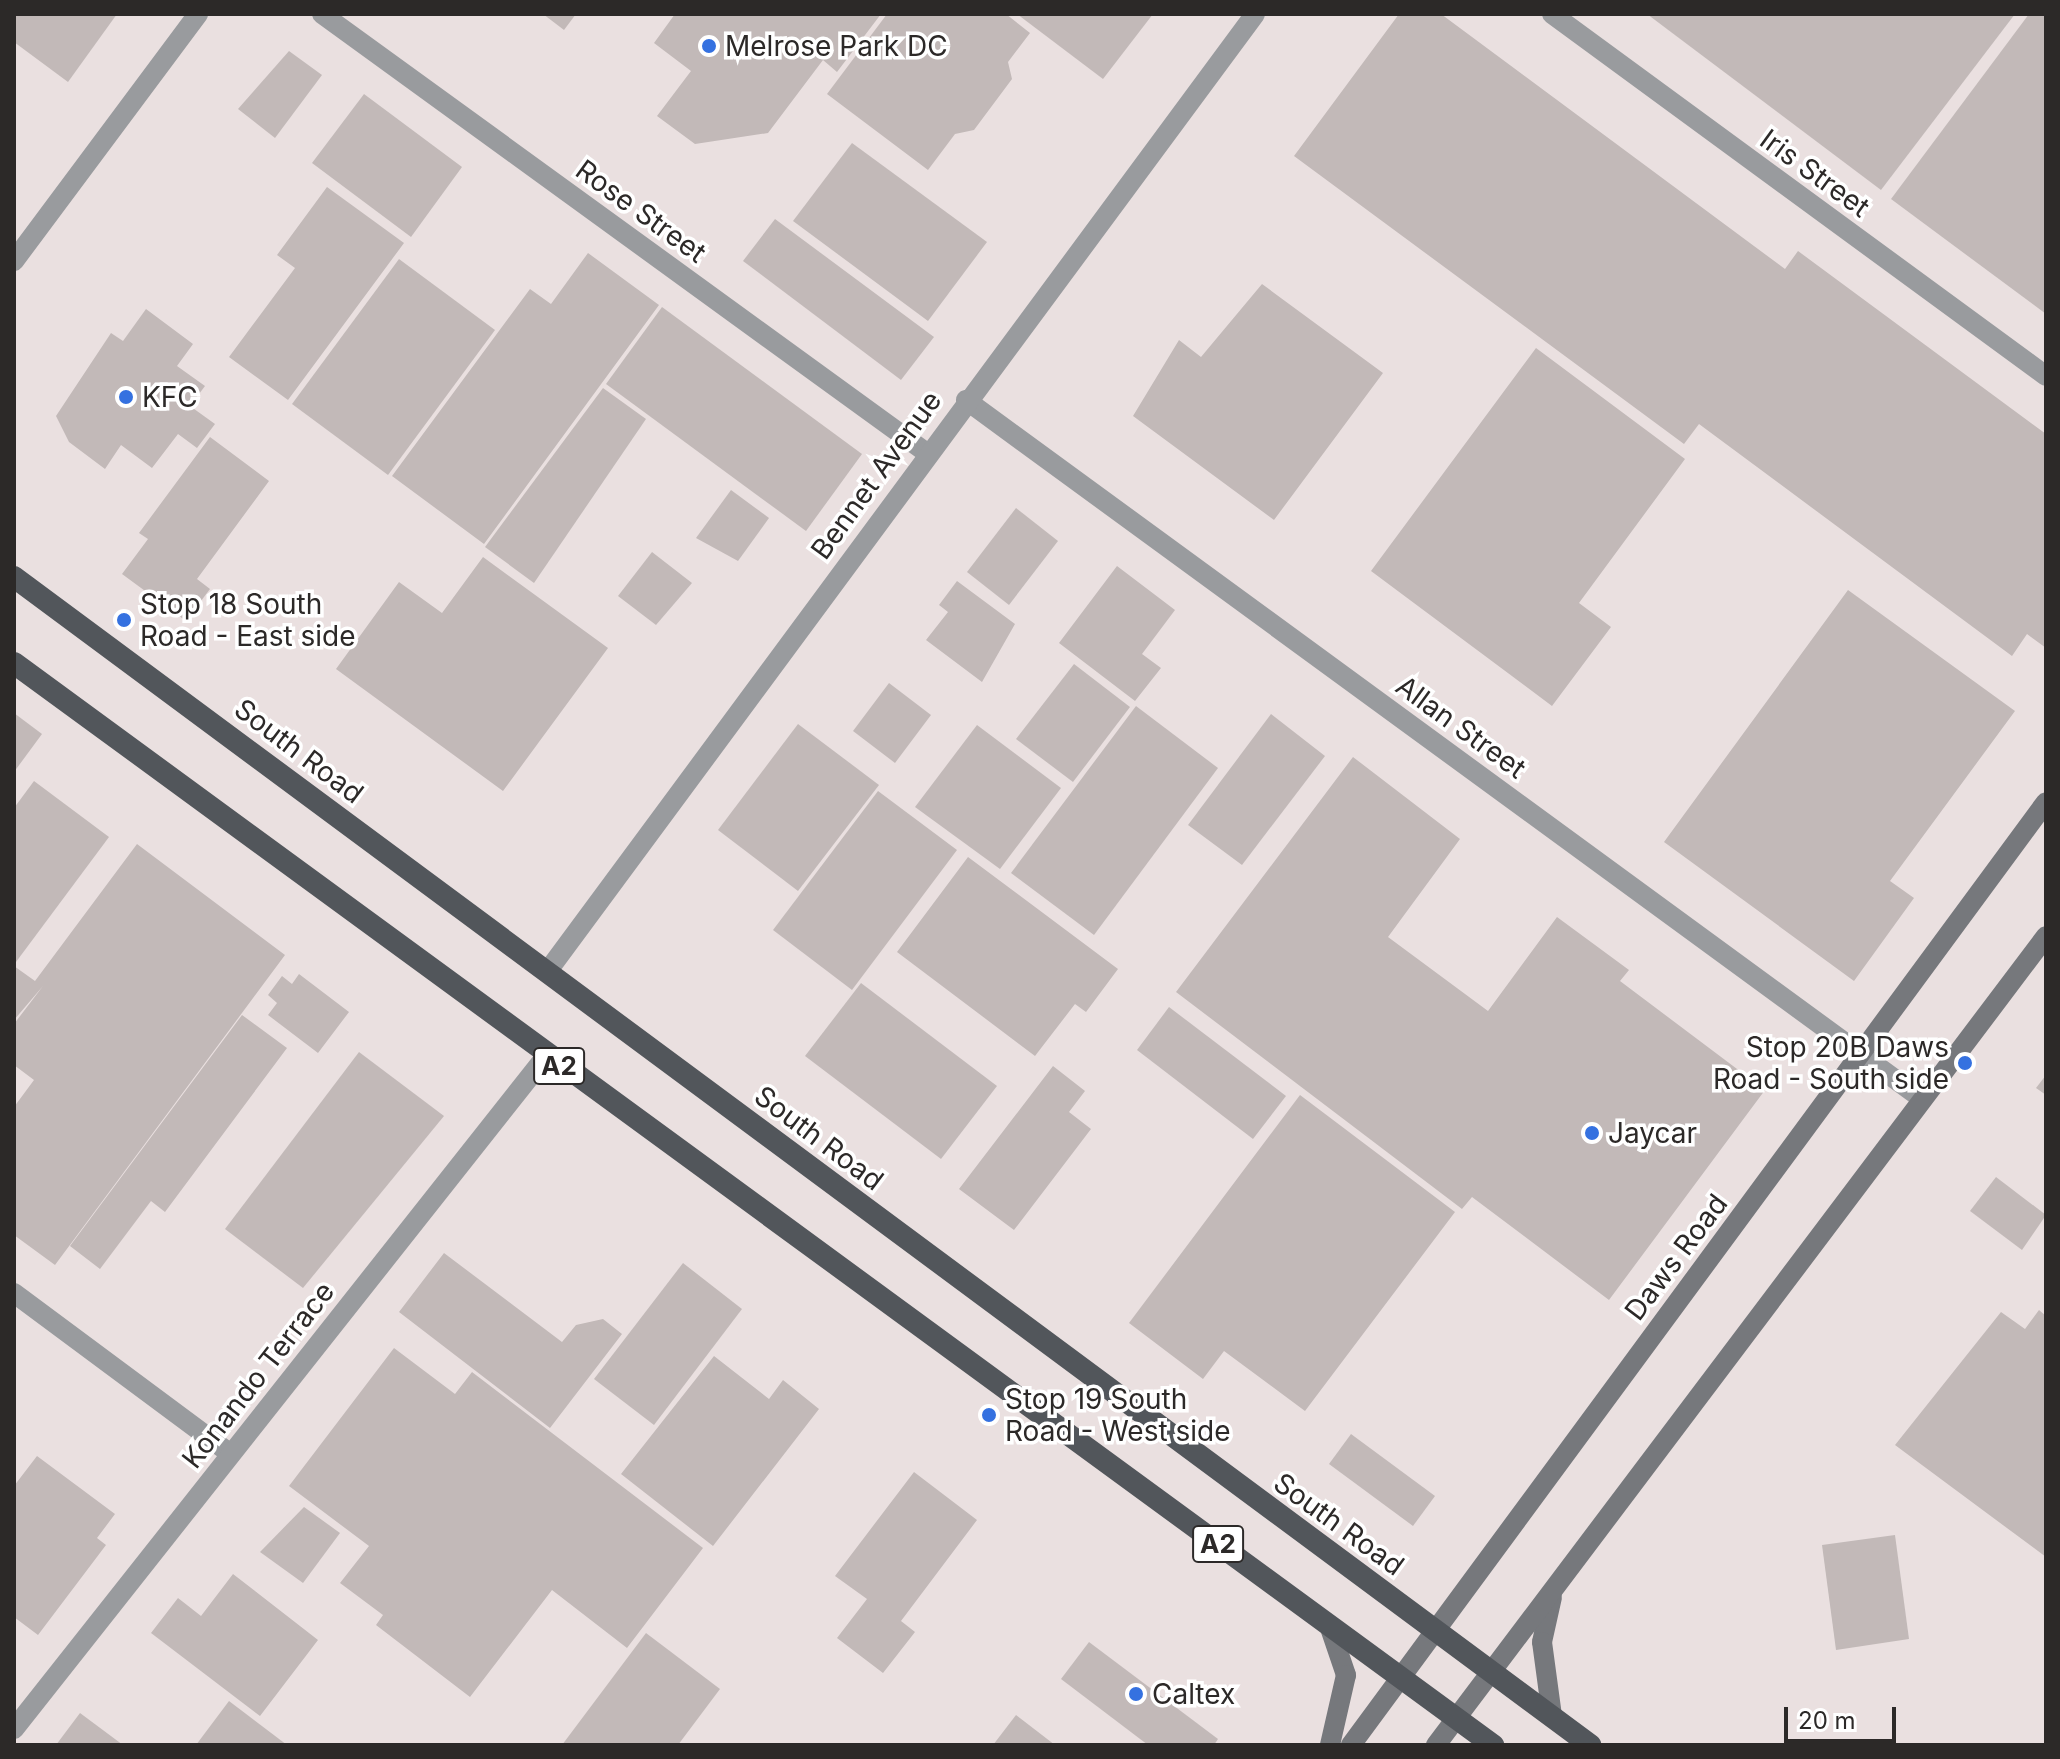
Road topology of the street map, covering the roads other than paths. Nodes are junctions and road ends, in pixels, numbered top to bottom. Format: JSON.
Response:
{"nodes":[{"id":1,"x":198,"y":14,"type":"edge"},
{"id":2,"x":322,"y":14,"type":"edge"},
{"id":3,"x":1255,"y":14,"type":"edge"},
{"id":4,"x":1552,"y":14,"type":"edge"},
{"id":5,"x":14,"y":261,"type":"edge"},
{"id":6,"x":2046,"y":376,"type":"edge"},
{"id":7,"x":966,"y":400,"type":"junction"},
{"id":8,"x":927,"y":453,"type":"junction"},
{"id":9,"x":14,"y":577,"type":"edge"},
{"id":10,"x":14,"y":663,"type":"edge"},
{"id":11,"x":2046,"y":802,"type":"edge"},
{"id":12,"x":2046,"y":936,"type":"edge"},
{"id":13,"x":547,"y":972,"type":"junction"},
{"id":14,"x":1862,"y":1054,"type":"junction"},
{"id":15,"x":546,"y":1056,"type":"junction"},
{"id":16,"x":1922,"y":1099,"type":"junction"},
{"id":17,"x":14,"y":1293,"type":"edge"},
{"id":18,"x":231,"y":1454,"type":"junction"},
{"id":19,"x":1570,"y":1566,"type":"junction"},
{"id":20,"x":1329,"y":1625,"type":"junction"},
{"id":21,"x":1433,"y":1630,"type":"junction"},
{"id":22,"x":1490,"y":1672,"type":"junction"},
{"id":23,"x":1400,"y":1677,"type":"junction"},
{"id":24,"x":1552,"y":1716,"type":"junction"},
{"id":25,"x":1456,"y":1717,"type":"junction"},
{"id":26,"x":14,"y":1729,"type":"edge"},
{"id":27,"x":1330,"y":1745,"type":"edge"},
{"id":28,"x":1351,"y":1745,"type":"edge"},
{"id":29,"x":1436,"y":1745,"type":"edge"},
{"id":30,"x":1493,"y":1745,"type":"edge"},
{"id":31,"x":1590,"y":1745,"type":"edge"}],
"edges":[{"from":1,"to":5,"type":"street"},
{"from":2,"to":8,"type":"street","name":"Rose Street"},
{"from":3,"to":7,"type":"street","name":"Bennet Avenue"},
{"from":4,"to":6,"type":"street","name":"Iris Street"},
{"from":7,"to":8,"type":"street","name":"Bennet Avenue"},
{"from":7,"to":14,"type":"street","name":"Allan Street"},
{"from":8,"to":13,"type":"street","name":"Bennet Avenue"},
{"from":9,"to":13,"type":"highway","name":"South Road","number":"A2"},
{"from":10,"to":15,"type":"highway","number":"A2"},
{"from":11,"to":14,"type":"main road","name":"Daws Road"},
{"from":12,"to":16,"type":"main road"},
{"from":13,"to":21,"type":"highway","name":"South Road","number":"A2"},
{"from":14,"to":16,"type":"street","name":"Allan Street"},
{"from":14,"to":21,"type":"main road","name":"Daws Road"},
{"from":15,"to":18,"type":"street","name":"Konando Terrace"},
{"from":15,"to":20,"type":"highway","number":"A2"},
{"from":16,"to":19,"type":"main road"},
{"from":17,"to":18,"type":"street"},
{"from":18,"to":26,"type":"street","name":"Konando Terrace"},
{"from":19,"to":22,"type":"main road"},
{"from":19,"to":24,"type":"main road"},
{"from":20,"to":23,"type":"highway","number":"A2"},
{"from":20,"to":27,"type":"main road"},
{"from":21,"to":22,"type":"highway","name":"South Road","number":"A2"},
{"from":21,"to":23,"type":"main road","name":"Daws Road"},
{"from":22,"to":24,"type":"highway","name":"South Road","number":"A2"},
{"from":22,"to":25,"type":"main road"},
{"from":23,"to":25,"type":"highway","number":"A2"},
{"from":23,"to":28,"type":"main road","name":"Daws Road"},
{"from":24,"to":31,"type":"highway","name":"South Road","number":"A2"},
{"from":25,"to":29,"type":"main road"},
{"from":25,"to":30,"type":"highway","number":"A2"}]}
